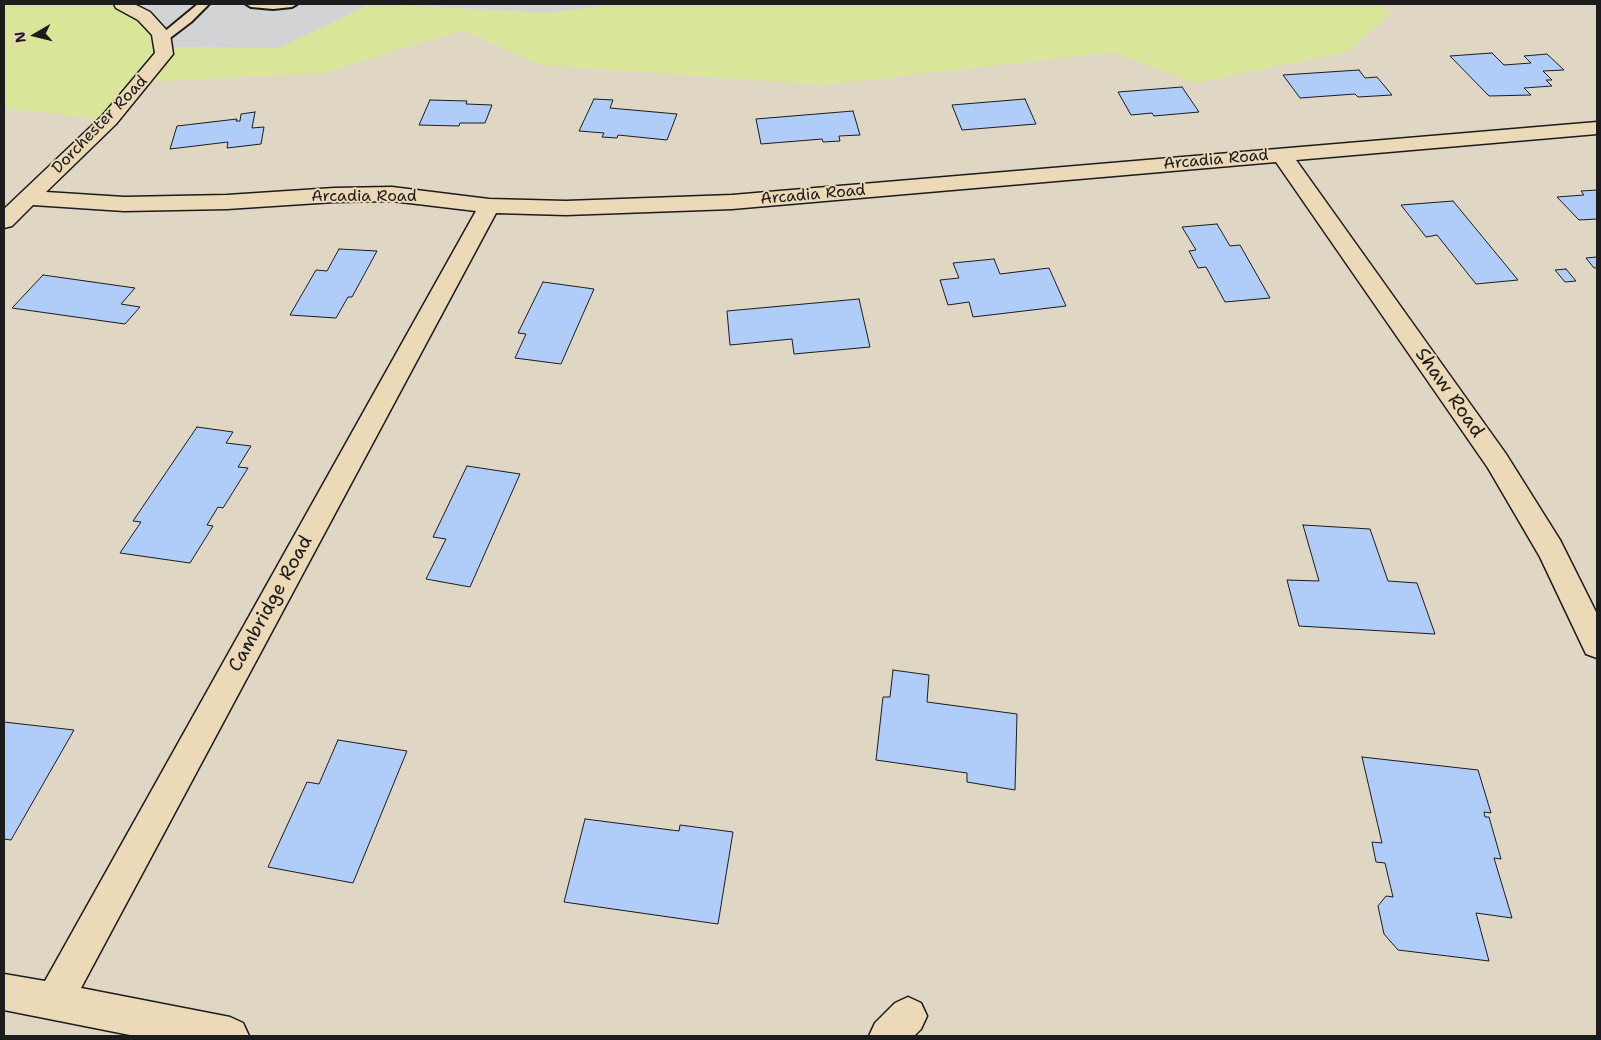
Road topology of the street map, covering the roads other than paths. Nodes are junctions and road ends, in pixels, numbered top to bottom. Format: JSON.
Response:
{"nodes":[{"id":1,"x":122,"y":4,"type":"edge"},
{"id":2,"x":204,"y":4,"type":"edge"},
{"id":3,"x":251,"y":4,"type":"edge"},
{"id":4,"x":292,"y":4,"type":"edge"},
{"id":5,"x":162,"y":39,"type":"junction"},
{"id":6,"x":1597,"y":128,"type":"edge"},
{"id":7,"x":1281,"y":154,"type":"junction"},
{"id":8,"x":27,"y":198,"type":"junction"},
{"id":9,"x":489,"y":206,"type":"junction"},
{"id":10,"x":4,"y":221,"type":"edge"},
{"id":11,"x":1597,"y":644,"type":"edge"},
{"id":12,"x":4,"y":992,"type":"edge"},
{"id":13,"x":54,"y":1002,"type":"junction"},
{"id":14,"x":230,"y":1036,"type":"edge"}],
"edges":[{"from":1,"to":5,"type":"street"},
{"from":2,"to":5,"type":"lane"},
{"from":3,"to":4,"type":"lane"},
{"from":5,"to":8,"type":"street","name":"Dorchester Road"},
{"from":6,"to":7,"type":"street","name":"Arcadia Road"},
{"from":7,"to":9,"type":"street","name":"Arcadia Road"},
{"from":7,"to":11,"type":"street","name":"Shaw Road"},
{"from":8,"to":9,"type":"street","name":"Arcadia Road"},
{"from":8,"to":10,"type":"street","name":"Dorchester Road"},
{"from":9,"to":13,"type":"street","name":"Cambridge Road"},
{"from":12,"to":13,"type":"street"},
{"from":13,"to":14,"type":"street"}]}
